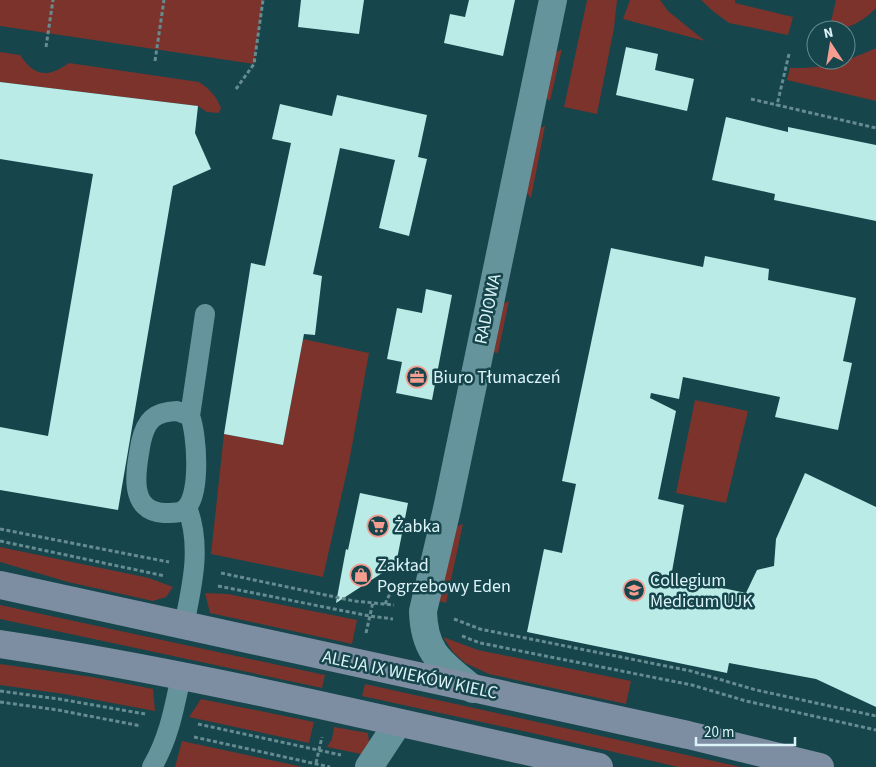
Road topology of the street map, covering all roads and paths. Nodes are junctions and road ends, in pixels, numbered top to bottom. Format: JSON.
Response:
{"nodes":[{"id":1,"x":53,"y":0,"type":"edge"},
{"id":2,"x":164,"y":0,"type":"edge"},
{"id":3,"x":264,"y":0,"type":"edge"},
{"id":4,"x":553,"y":0,"type":"edge"},
{"id":5,"x":46,"y":47,"type":"dead end"},
{"id":6,"x":789,"y":54,"type":"dead end"},
{"id":7,"x":155,"y":61,"type":"dead end"},
{"id":8,"x":236,"y":89,"type":"dead end"},
{"id":9,"x":751,"y":99,"type":"dead end"},
{"id":10,"x":777,"y":105,"type":"junction"},
{"id":11,"x":876,"y":128,"type":"edge"},
{"id":12,"x":205,"y":314,"type":"dead end"},
{"id":13,"x":190,"y":416,"type":"junction"},
{"id":14,"x":188,"y":508,"type":"junction"},
{"id":15,"x":0,"y":585,"type":"edge"},
{"id":16,"x":373,"y":602,"type":"dead end"},
{"id":17,"x":450,"y":617,"type":"dead end"},
{"id":18,"x":184,"y":625,"type":"junction"},
{"id":19,"x":458,"y":634,"type":"dead end"},
{"id":20,"x":364,"y":639,"type":"dead end"},
{"id":21,"x":0,"y":644,"type":"edge"},
{"id":22,"x":181,"y":676,"type":"junction"},
{"id":23,"x":473,"y":689,"type":"junction"},
{"id":24,"x":0,"y":691,"type":"edge"},
{"id":25,"x":0,"y":702,"type":"edge"},
{"id":26,"x":146,"y":714,"type":"dead end"},
{"id":27,"x":876,"y":716,"type":"edge"},
{"id":28,"x":398,"y":723,"type":"junction"},
{"id":29,"x":197,"y":724,"type":"dead end"},
{"id":30,"x":146,"y":727,"type":"dead end"},
{"id":31,"x":876,"y":730,"type":"edge"},
{"id":32,"x":191,"y":736,"type":"dead end"},
{"id":33,"x":319,"y":747,"type":"junction"},
{"id":34,"x":358,"y":762,"type":"edge"},
{"id":35,"x":316,"y":763,"type":"junction"},
{"id":36,"x":152,"y":767,"type":"edge"},
{"id":37,"x":330,"y":767,"type":"edge"},
{"id":38,"x":599,"y":767,"type":"edge"},
{"id":39,"x":820,"y":767,"type":"edge"}],
"edges":[{"from":1,"to":5,"type":"path"},
{"from":2,"to":7,"type":"path"},
{"from":3,"to":8,"type":"path"},
{"from":4,"to":23,"type":"street","name":"RADIOWA"},
{"from":6,"to":10,"type":"path"},
{"from":9,"to":10,"type":"path"},
{"from":10,"to":11,"type":"path"},
{"from":12,"to":13,"type":"lane"},
{"from":13,"to":14,"type":"lane"},
{"from":13,"to":14,"type":"lane"},
{"from":14,"to":18,"type":"lane"},
{"from":15,"to":18,"type":"main road","name":"ALEJA IX WIEKÓW KIELC"},
{"from":16,"to":20,"type":"path"},
{"from":17,"to":27,"type":"path"},
{"from":18,"to":23,"type":"main road","name":"ALEJA IX WIEKÓW KIELC"},
{"from":19,"to":31,"type":"path"},
{"from":21,"to":22,"type":"main road"},
{"from":22,"to":28,"type":"main road"},
{"from":22,"to":36,"type":"lane"},
{"from":23,"to":39,"type":"main road","name":"ALEJA IX WIEKÓW KIELC"},
{"from":24,"to":26,"type":"path"},
{"from":25,"to":30,"type":"path"},
{"from":28,"to":34,"type":"street"},
{"from":28,"to":38,"type":"main road"},
{"from":29,"to":33,"type":"path"},
{"from":32,"to":35,"type":"path"},
{"from":33,"to":34,"type":"path"},
{"from":33,"to":35,"type":"path"},
{"from":35,"to":37,"type":"path"}]}
